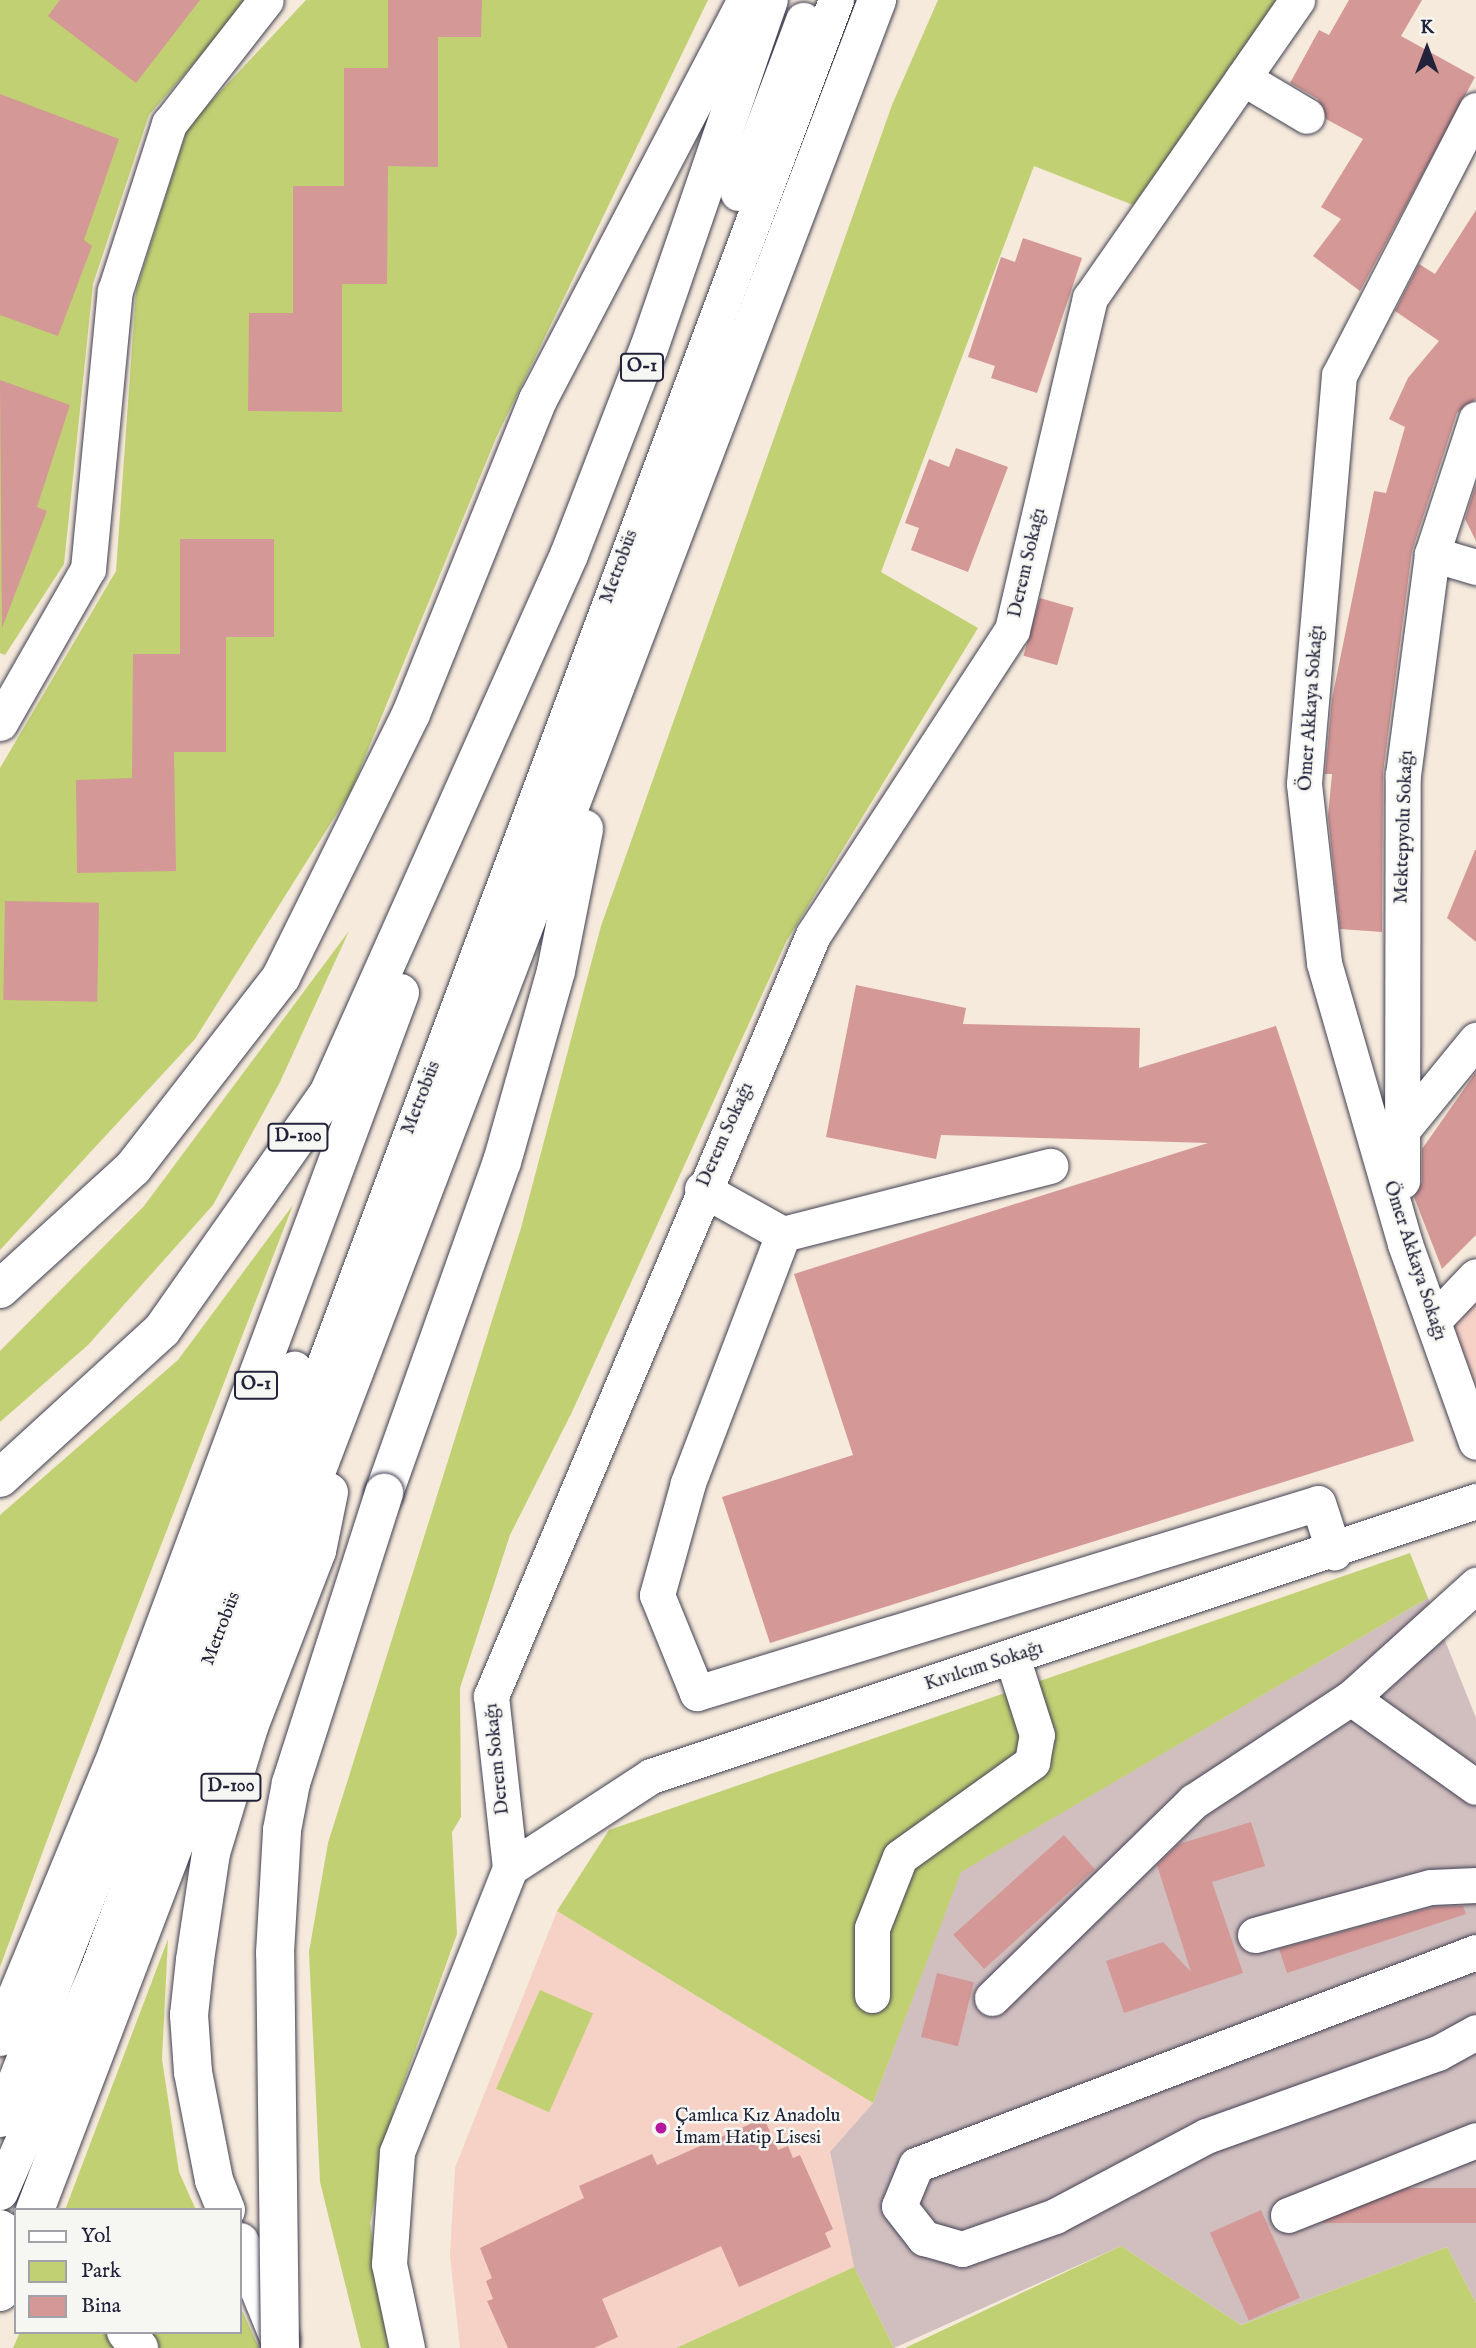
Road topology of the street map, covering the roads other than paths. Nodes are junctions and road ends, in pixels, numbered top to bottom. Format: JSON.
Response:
{"nodes":[{"id":1,"x":266,"y":0,"type":"edge"},
{"id":2,"x":747,"y":0,"type":"edge"},
{"id":3,"x":769,"y":0,"type":"edge"},
{"id":4,"x":811,"y":0,"type":"edge"},
{"id":5,"x":836,"y":0,"type":"edge"},
{"id":6,"x":877,"y":0,"type":"edge"},
{"id":7,"x":889,"y":0,"type":"edge"},
{"id":8,"x":1297,"y":0,"type":"edge"},
{"id":9,"x":850,"y":72,"type":"junction"},
{"id":10,"x":1243,"y":78,"type":"junction"},
{"id":11,"x":1476,"y":110,"type":"edge"},
{"id":12,"x":1307,"y":116,"type":"dead end"},
{"id":13,"x":1476,"y":419,"type":"edge"},
{"id":14,"x":1432,"y":554,"type":"junction"},
{"id":15,"x":1476,"y":567,"type":"edge"},
{"id":16,"x":0,"y":723,"type":"edge"},
{"id":17,"x":605,"y":727,"type":"junction"},
{"id":18,"x":497,"y":728,"type":"junction"},
{"id":19,"x":1476,"y":1040,"type":"edge"},
{"id":20,"x":1399,"y":1135,"type":"junction"},
{"id":21,"x":1050,"y":1166,"type":"dead end"},
{"id":22,"x":133,"y":1168,"type":"junction"},
{"id":23,"x":702,"y":1189,"type":"junction"},
{"id":24,"x":783,"y":1234,"type":"junction"},
{"id":25,"x":1405,"y":1244,"type":"junction"},
{"id":26,"x":1476,"y":1276,"type":"edge"},
{"id":27,"x":0,"y":1289,"type":"edge"},
{"id":28,"x":0,"y":1308,"type":"edge"},
{"id":29,"x":1433,"y":1321,"type":"junction"},
{"id":30,"x":353,"y":1374,"type":"junction"},
{"id":31,"x":1476,"y":1442,"type":"edge"},
{"id":32,"x":0,"y":1478,"type":"edge"},
{"id":33,"x":1476,"y":1502,"type":"edge"},
{"id":34,"x":1334,"y":1552,"type":"junction"},
{"id":35,"x":1476,"y":1585,"type":"edge"},
{"id":36,"x":1012,"y":1657,"type":"junction"},
{"id":37,"x":1351,"y":1698,"type":"junction"},
{"id":38,"x":1476,"y":1787,"type":"edge"},
{"id":39,"x":510,"y":1868,"type":"junction"},
{"id":40,"x":1476,"y":1885,"type":"edge"},
{"id":41,"x":1255,"y":1935,"type":"dead end"},
{"id":42,"x":1476,"y":1952,"type":"edge"},
{"id":43,"x":872,"y":1996,"type":"dead end"},
{"id":44,"x":992,"y":1998,"type":"dead end"},
{"id":45,"x":1476,"y":2032,"type":"edge"},
{"id":46,"x":0,"y":2037,"type":"edge"},
{"id":47,"x":0,"y":2119,"type":"edge"},
{"id":48,"x":1476,"y":2140,"type":"edge"},
{"id":49,"x":0,"y":2192,"type":"edge"},
{"id":50,"x":36,"y":2208,"type":"edge"},
{"id":51,"x":225,"y":2208,"type":"edge"},
{"id":52,"x":1288,"y":2215,"type":"dead end"},
{"id":53,"x":242,"y":2247,"type":"edge"},
{"id":54,"x":14,"y":2260,"type":"edge"},
{"id":55,"x":0,"y":2292,"type":"edge"},
{"id":56,"x":128,"y":2334,"type":"edge"},
{"id":57,"x":139,"y":2348,"type":"edge"},
{"id":58,"x":282,"y":2348,"type":"edge"},
{"id":59,"x":407,"y":2348,"type":"edge"}],
"edges":[{"from":1,"to":16,"type":"street"},
{"from":2,"to":22,"type":"highway"},
{"from":3,"to":18,"type":"highway","number":"O-1"},
{"from":4,"to":47,"type":"street","name":"Metrobüs"},
{"from":5,"to":49,"type":"street","name":"Metrobüs"},
{"from":6,"to":9,"type":"highway"},
{"from":7,"to":9,"type":"highway"},
{"from":8,"to":10,"type":"street","name":"Derem Sokağı"},
{"from":9,"to":17,"type":"highway"},
{"from":10,"to":12,"type":"street"},
{"from":10,"to":23,"type":"street","name":"Derem Sokağı"},
{"from":11,"to":25,"type":"street","name":"Ömer Akkaya Sokağı"},
{"from":13,"to":14,"type":"street","name":"Mektepyolu Sokağı"},
{"from":14,"to":15,"type":"street"},
{"from":14,"to":20,"type":"street","name":"Mektepyolu Sokağı"},
{"from":17,"to":30,"type":"highway"},
{"from":17,"to":58,"type":"highway","bridge":true},
{"from":18,"to":32,"type":"highway","number":"D-100"},
{"from":18,"to":46,"type":"highway","number":"O-1"},
{"from":19,"to":20,"type":"street"},
{"from":20,"to":25,"type":"street","name":"Mektepyolu Sokağı"},
{"from":21,"to":24,"type":"street"},
{"from":22,"to":27,"type":"highway"},
{"from":22,"to":28,"type":"highway"},
{"from":23,"to":24,"type":"street"},
{"from":23,"to":39,"type":"street","name":"Derem Sokağı"},
{"from":24,"to":34,"type":"street"},
{"from":25,"to":29,"type":"street","name":"Ömer Akkaya Sokağı"},
{"from":26,"to":29,"type":"street"},
{"from":29,"to":31,"type":"street","name":"Ömer Akkaya Sokağı"},
{"from":30,"to":50,"type":"highway"},
{"from":30,"to":51,"type":"highway","number":"D-100"},
{"from":33,"to":34,"type":"street","name":"Kıvılcım Sokağı"},
{"from":34,"to":36,"type":"street","name":"Kıvılcım Sokağı"},
{"from":35,"to":37,"type":"street"},
{"from":36,"to":39,"type":"street","name":"Kıvılcım Sokağı"},
{"from":36,"to":43,"type":"street"},
{"from":37,"to":38,"type":"street"},
{"from":37,"to":44,"type":"street"},
{"from":39,"to":59,"type":"street","name":"Derem Sokağı"},
{"from":40,"to":41,"type":"street"},
{"from":42,"to":45,"type":"street"},
{"from":48,"to":52,"type":"street"},
{"from":53,"to":58,"type":"highway"},
{"from":54,"to":55,"type":"highway"},
{"from":56,"to":57,"type":"highway"}]}
